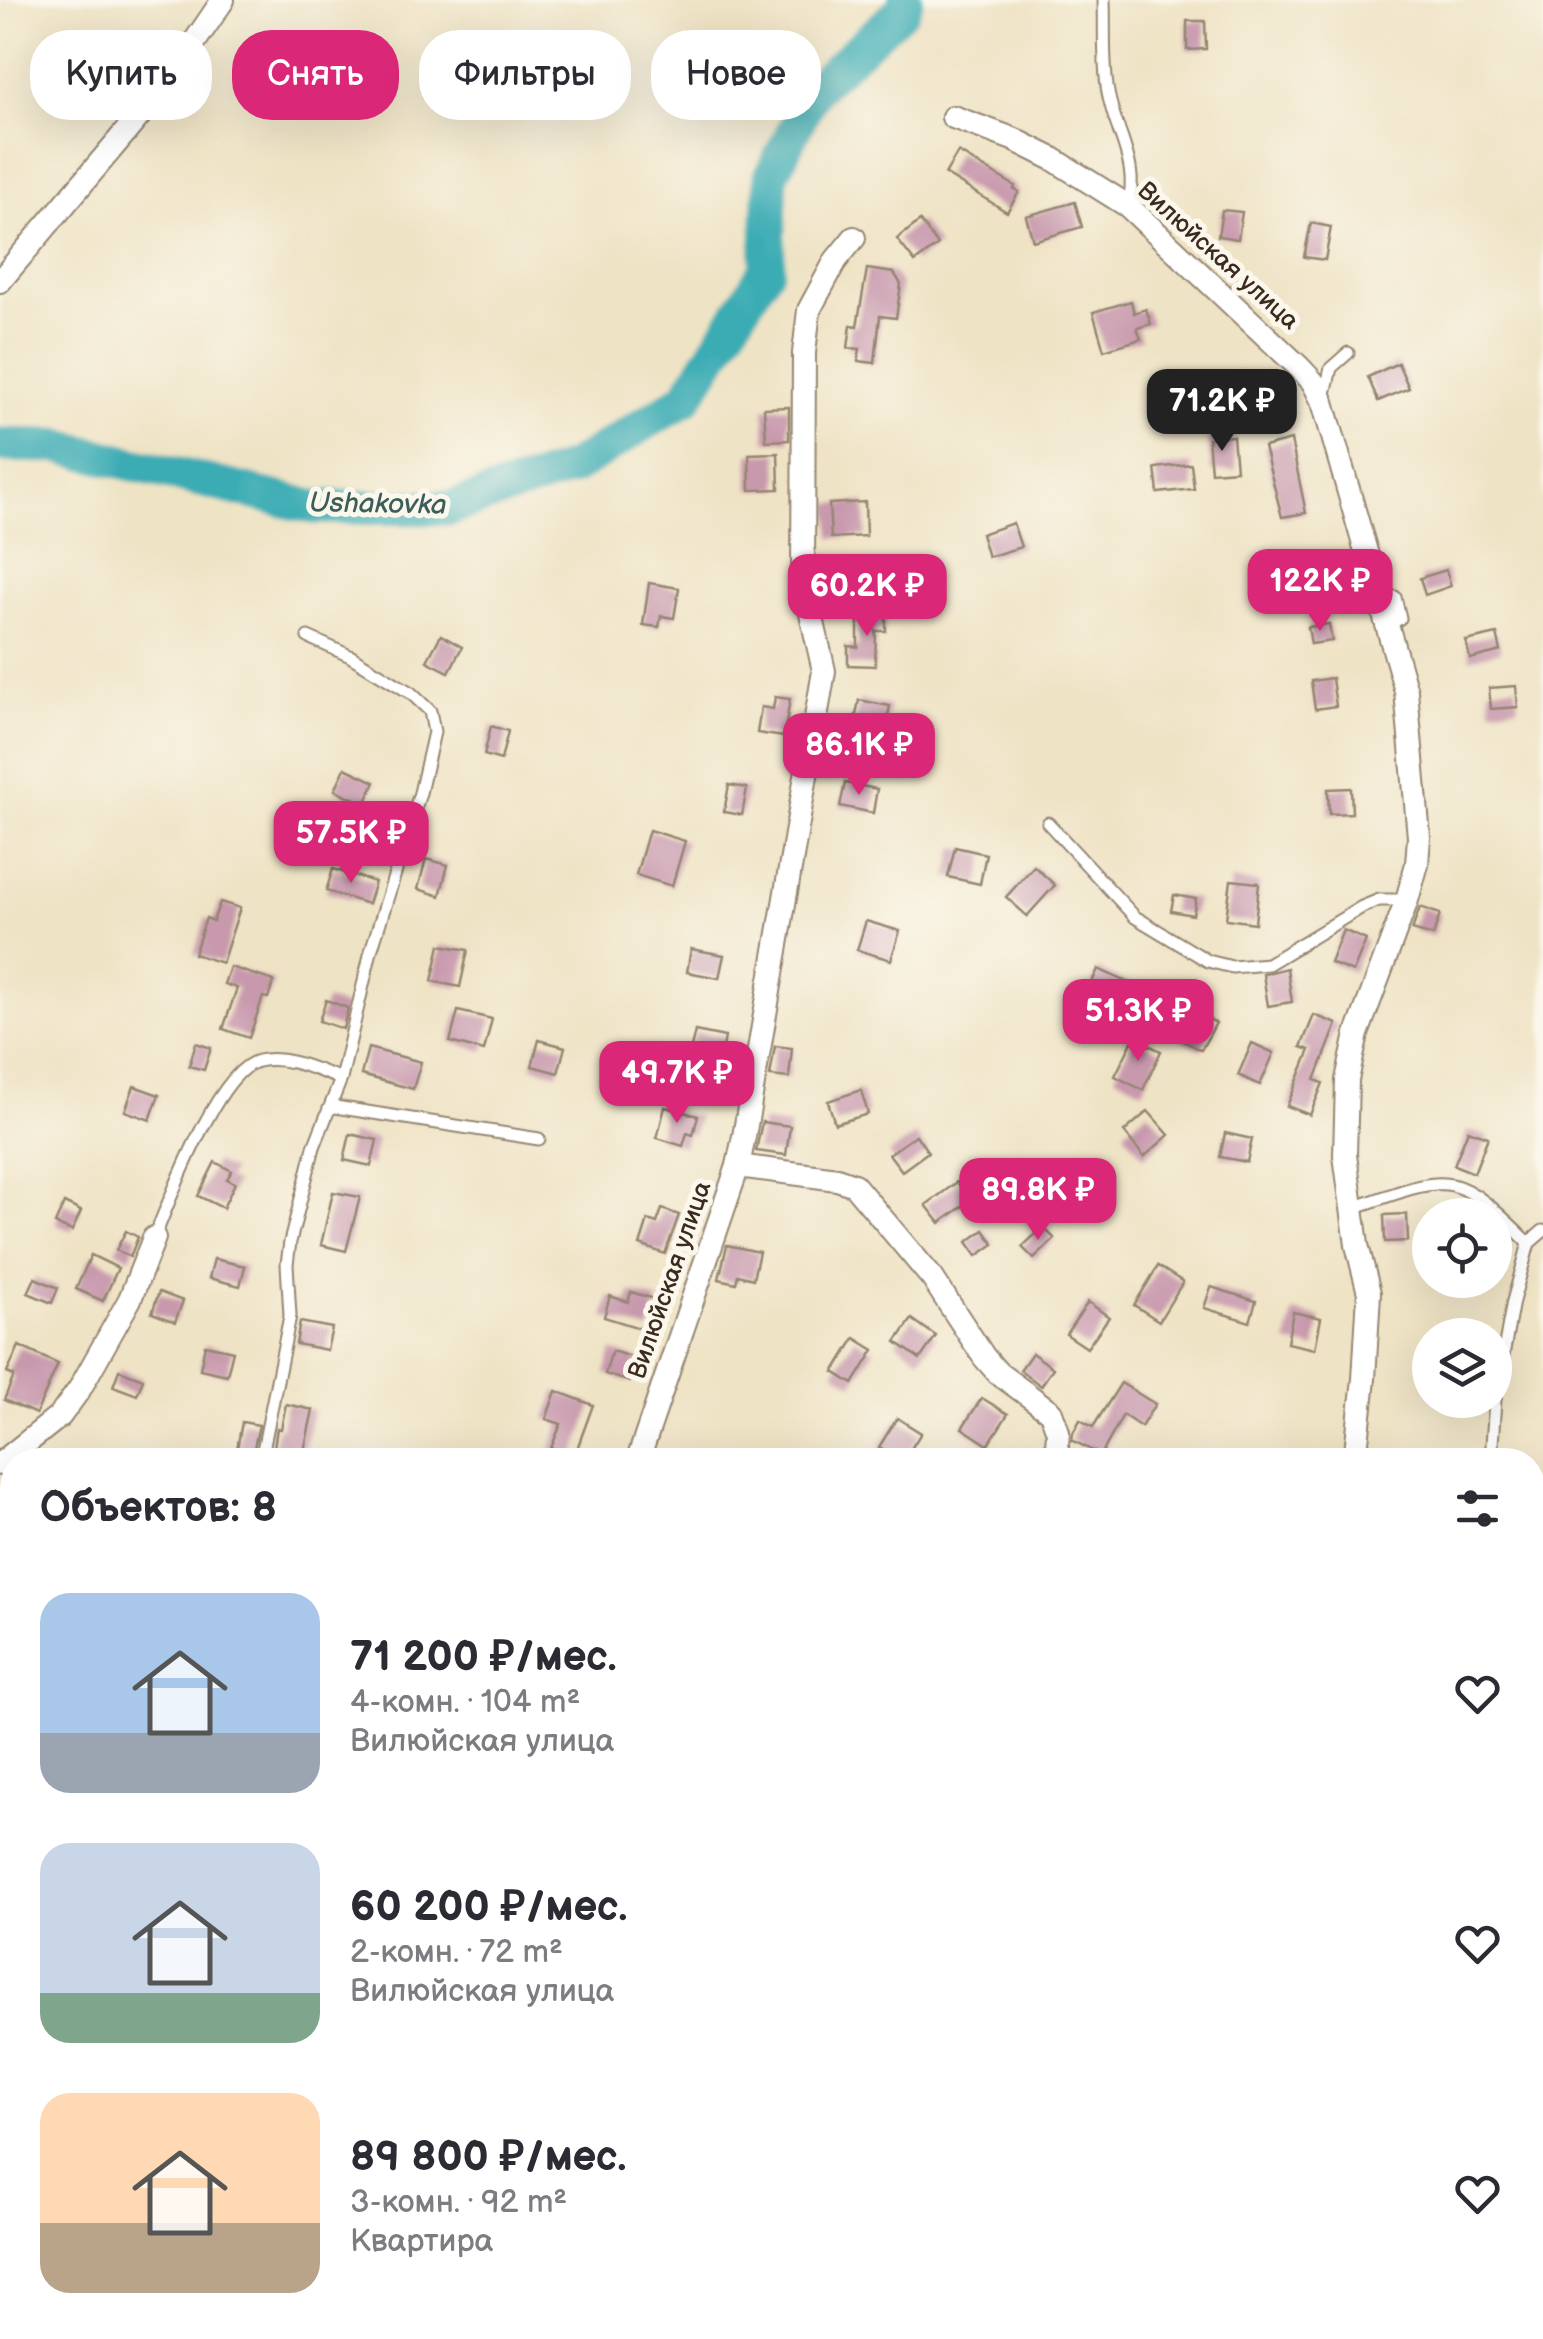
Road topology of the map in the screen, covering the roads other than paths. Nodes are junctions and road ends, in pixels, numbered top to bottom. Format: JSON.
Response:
{"nodes":[{"id":1,"x":224,"y":0,"type":"edge"},
{"id":2,"x":1104,"y":0,"type":"edge"},
{"id":3,"x":953,"y":117,"type":"dead end"},
{"id":4,"x":1128,"y":206,"type":"junction"},
{"id":5,"x":854,"y":238,"type":"dead end"},
{"id":6,"x":0,"y":281,"type":"edge"},
{"id":7,"x":1348,"y":353,"type":"dead end"},
{"id":8,"x":1324,"y":402,"type":"junction"},
{"id":9,"x":1396,"y":597,"type":"dead end"},
{"id":10,"x":1388,"y":626,"type":"junction"},
{"id":11,"x":308,"y":637,"type":"dead end"},
{"id":12,"x":1048,"y":823,"type":"dead end"},
{"id":13,"x":1407,"y":900,"type":"junction"},
{"id":14,"x":340,"y":1078,"type":"junction"},
{"id":15,"x":328,"y":1110,"type":"junction"},
{"id":16,"x":539,"y":1139,"type":"dead end"},
{"id":17,"x":738,"y":1166,"type":"junction"},
{"id":18,"x":1353,"y":1208,"type":"junction"},
{"id":19,"x":1543,"y":1230,"type":"edge"},
{"id":20,"x":154,"y":1238,"type":"joint"},
{"id":21,"x":1529,"y":1242,"type":"junction"},
{"id":22,"x":1510,"y":1318,"type":"edge"},
{"id":23,"x":1494,"y":1418,"type":"edge"},
{"id":24,"x":20,"y":1448,"type":"edge"},
{"id":25,"x":263,"y":1448,"type":"edge"},
{"id":26,"x":642,"y":1448,"type":"edge"},
{"id":27,"x":1057,"y":1448,"type":"edge"},
{"id":28,"x":1356,"y":1448,"type":"edge"},
{"id":29,"x":1492,"y":1448,"type":"edge"}],
"edges":[{"from":1,"to":6,"type":"street"},
{"from":2,"to":4,"type":"lane"},
{"from":3,"to":4,"type":"street","name":"Вилюйская улица"},
{"from":4,"to":8,"type":"street","name":"Вилюйская улица"},
{"from":5,"to":17,"type":"street","name":"Вилюйская улица"},
{"from":7,"to":8,"type":"lane"},
{"from":8,"to":10,"type":"street","name":"Вилюйская улица"},
{"from":9,"to":10,"type":"lane"},
{"from":10,"to":13,"type":"street","name":"Вилюйская улица"},
{"from":11,"to":14,"type":"lane"},
{"from":12,"to":13,"type":"lane"},
{"from":13,"to":18,"type":"street","name":"Вилюйская улица"},
{"from":14,"to":15,"type":"lane"},
{"from":14,"to":20,"type":"lane"},
{"from":15,"to":16,"type":"lane"},
{"from":15,"to":25,"type":"lane"},
{"from":17,"to":26,"type":"street","name":"Вилюйская улица"},
{"from":17,"to":27,"type":"street"},
{"from":18,"to":21,"type":"lane"},
{"from":18,"to":28,"type":"street","name":"Вилюйская улица"},
{"from":19,"to":21,"type":"lane"},
{"from":20,"to":24,"type":"street"},
{"from":21,"to":22,"type":"lane"},
{"from":23,"to":29,"type":"lane"}]}
